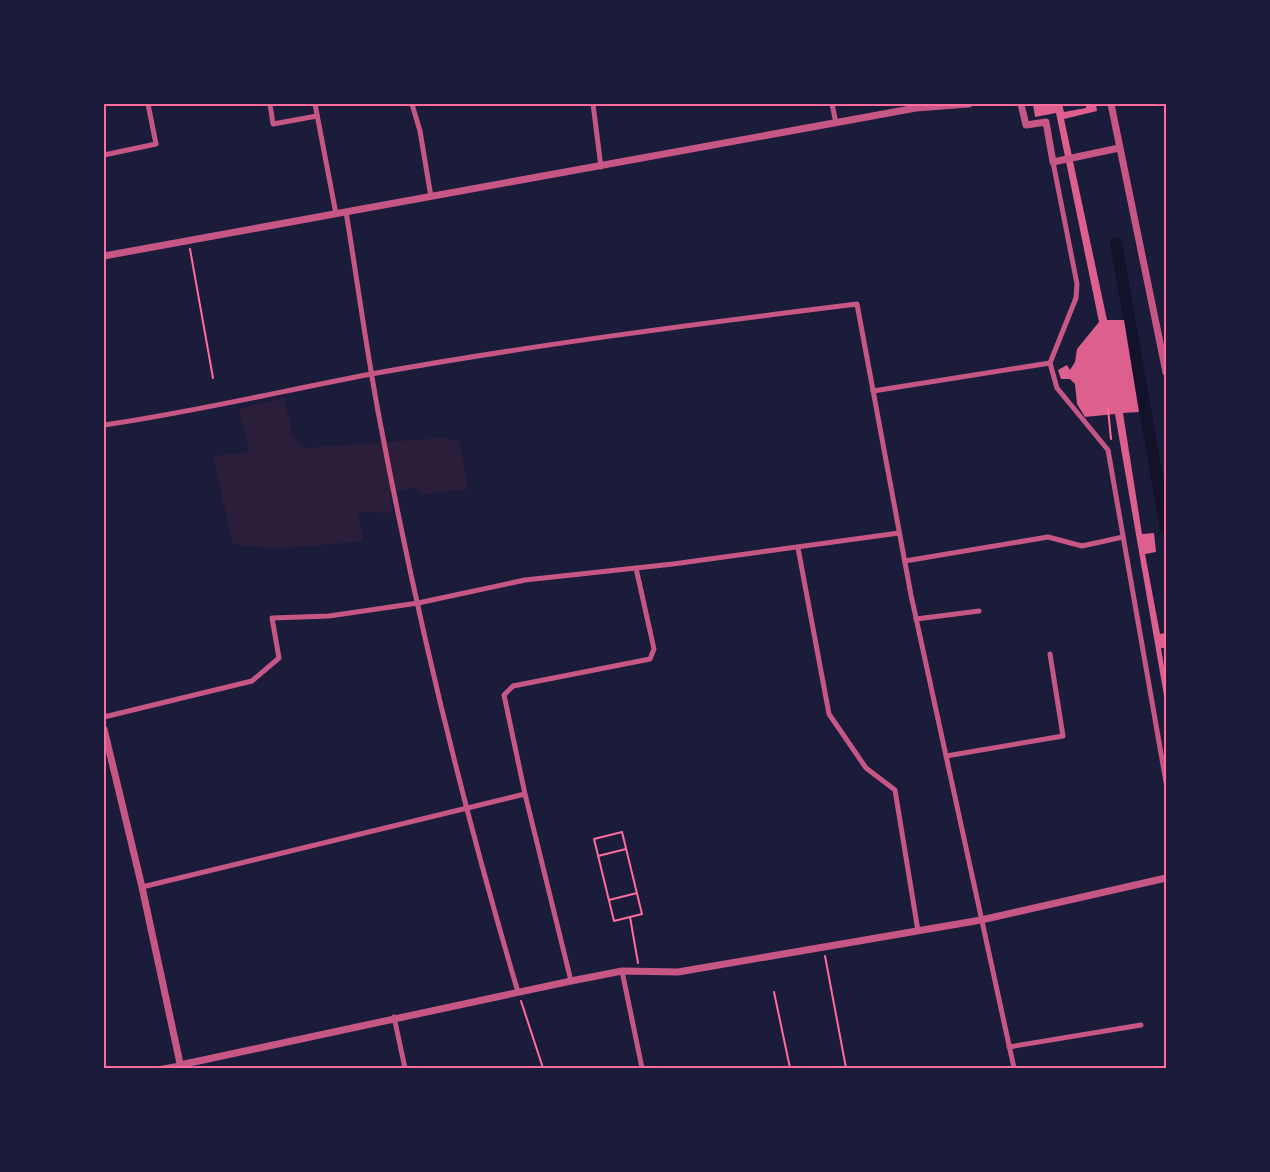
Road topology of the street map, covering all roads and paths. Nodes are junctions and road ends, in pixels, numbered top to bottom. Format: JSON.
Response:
{"nodes":[{"id":1,"x":148,"y":104,"type":"edge"},
{"id":2,"x":270,"y":104,"type":"edge"},
{"id":3,"x":315,"y":104,"type":"edge"},
{"id":4,"x":412,"y":104,"type":"edge"},
{"id":5,"x":593,"y":104,"type":"edge"},
{"id":6,"x":832,"y":104,"type":"edge"},
{"id":7,"x":969,"y":104,"type":"edge"},
{"id":8,"x":1021,"y":104,"type":"edge"},
{"id":9,"x":1111,"y":104,"type":"edge"},
{"id":10,"x":940,"y":106,"type":"edge"},
{"id":11,"x":317,"y":116,"type":"junction"},
{"id":12,"x":836,"y":123,"type":"junction"},
{"id":13,"x":1119,"y":148,"type":"junction"},
{"id":14,"x":104,"y":155,"type":"edge"},
{"id":15,"x":1053,"y":162,"type":"junction"},
{"id":16,"x":601,"y":167,"type":"junction"},
{"id":17,"x":431,"y":197,"type":"junction"},
{"id":18,"x":346,"y":212,"type":"junction"},
{"id":19,"x":336,"y":214,"type":"junction"},
{"id":20,"x":188,"y":240,"type":"junction"},
{"id":21,"x":104,"y":256,"type":"edge"},
{"id":22,"x":1050,"y":363,"type":"junction"},
{"id":23,"x":1167,"y":372,"type":"edge"},
{"id":24,"x":372,"y":374,"type":"junction"},
{"id":25,"x":213,"y":378,"type":"dead end"},
{"id":26,"x":873,"y":391,"type":"junction"},
{"id":27,"x":1108,"y":409,"type":"dead end"},
{"id":28,"x":104,"y":426,"type":"edge"},
{"id":29,"x":1107,"y":450,"type":"junction"},
{"id":30,"x":899,"y":533,"type":"junction"},
{"id":31,"x":1123,"y":537,"type":"junction"},
{"id":32,"x":798,"y":548,"type":"junction"},
{"id":33,"x":905,"y":561,"type":"junction"},
{"id":34,"x":636,"y":568,"type":"junction"},
{"id":35,"x":418,"y":603,"type":"junction"},
{"id":36,"x":979,"y":611,"type":"dead end"},
{"id":37,"x":916,"y":619,"type":"junction"},
{"id":38,"x":1050,"y":654,"type":"dead end"},
{"id":39,"x":104,"y":717,"type":"edge"},
{"id":40,"x":104,"y":729,"type":"edge"},
{"id":41,"x":946,"y":756,"type":"junction"},
{"id":42,"x":1167,"y":782,"type":"edge"},
{"id":43,"x":525,"y":794,"type":"junction"},
{"id":44,"x":467,"y":808,"type":"junction"},
{"id":45,"x":626,"y":849,"type":"junction"},
{"id":46,"x":598,"y":856,"type":"junction"},
{"id":47,"x":1167,"y":878,"type":"edge"},
{"id":48,"x":142,"y":887,"type":"junction"},
{"id":49,"x":637,"y":893,"type":"junction"},
{"id":50,"x":609,"y":900,"type":"junction"},
{"id":51,"x":630,"y":916,"type":"junction"},
{"id":52,"x":981,"y":920,"type":"junction"},
{"id":53,"x":918,"y":931,"type":"junction"},
{"id":54,"x":824,"y":947,"type":"junction"},
{"id":55,"x":622,"y":971,"type":"junction"},
{"id":56,"x":640,"y":972,"type":"junction"},
{"id":57,"x":571,"y":981,"type":"junction"},
{"id":58,"x":518,"y":992,"type":"junction"},
{"id":59,"x":774,"y":992,"type":"dead end"},
{"id":60,"x":394,"y":1017,"type":"junction"},
{"id":61,"x":1141,"y":1025,"type":"dead end"},
{"id":62,"x":1010,"y":1047,"type":"junction"},
{"id":63,"x":181,"y":1067,"type":"edge"},
{"id":64,"x":163,"y":1068,"type":"edge"},
{"id":65,"x":405,"y":1068,"type":"edge"},
{"id":66,"x":543,"y":1068,"type":"edge"},
{"id":67,"x":642,"y":1068,"type":"edge"},
{"id":68,"x":790,"y":1068,"type":"edge"},
{"id":69,"x":846,"y":1068,"type":"edge"},
{"id":70,"x":1014,"y":1068,"type":"edge"}],
"edges":[{"from":1,"to":14,"type":"street"},
{"from":2,"to":11,"type":"street"},
{"from":3,"to":11,"type":"street"},
{"from":4,"to":17,"type":"street"},
{"from":5,"to":16,"type":"street"},
{"from":6,"to":12,"type":"street"},
{"from":7,"to":10,"type":"street"},
{"from":8,"to":15,"type":"street"},
{"from":9,"to":13,"type":"street"},
{"from":10,"to":12,"type":"street"},
{"from":11,"to":19,"type":"street"},
{"from":12,"to":16,"type":"street"},
{"from":13,"to":15,"type":"street"},
{"from":13,"to":23,"type":"street"},
{"from":15,"to":22,"type":"street"},
{"from":16,"to":17,"type":"street"},
{"from":17,"to":18,"type":"street"},
{"from":18,"to":19,"type":"street"},
{"from":18,"to":24,"type":"street"},
{"from":19,"to":20,"type":"street"},
{"from":20,"to":21,"type":"street"},
{"from":20,"to":25,"type":"path"},
{"from":22,"to":26,"type":"street"},
{"from":22,"to":29,"type":"street"},
{"from":24,"to":26,"type":"street"},
{"from":24,"to":28,"type":"street"},
{"from":24,"to":35,"type":"street"},
{"from":26,"to":30,"type":"street"},
{"from":27,"to":29,"type":"path"},
{"from":29,"to":31,"type":"street"},
{"from":30,"to":32,"type":"street"},
{"from":30,"to":33,"type":"street"},
{"from":31,"to":33,"type":"street"},
{"from":31,"to":42,"type":"street"},
{"from":32,"to":34,"type":"street"},
{"from":32,"to":53,"type":"street"},
{"from":33,"to":37,"type":"street"},
{"from":34,"to":35,"type":"street"},
{"from":34,"to":43,"type":"street"},
{"from":35,"to":39,"type":"street"},
{"from":35,"to":44,"type":"street"},
{"from":36,"to":37,"type":"street"},
{"from":37,"to":41,"type":"street"},
{"from":38,"to":41,"type":"street"},
{"from":40,"to":48,"type":"street"},
{"from":41,"to":52,"type":"street"},
{"from":43,"to":44,"type":"street"},
{"from":43,"to":57,"type":"street"},
{"from":44,"to":48,"type":"street"},
{"from":44,"to":58,"type":"street"},
{"from":45,"to":46,"type":"path"},
{"from":45,"to":46,"type":"path"},
{"from":45,"to":49,"type":"path"},
{"from":46,"to":50,"type":"path"},
{"from":47,"to":52,"type":"street"},
{"from":48,"to":63,"type":"street"},
{"from":49,"to":50,"type":"path"},
{"from":49,"to":51,"type":"path"},
{"from":50,"to":51,"type":"path"},
{"from":51,"to":56,"type":"path"},
{"from":52,"to":53,"type":"street"},
{"from":52,"to":62,"type":"street"},
{"from":53,"to":54,"type":"street"},
{"from":54,"to":56,"type":"street"},
{"from":54,"to":69,"type":"path"},
{"from":55,"to":56,"type":"street"},
{"from":55,"to":57,"type":"street"},
{"from":55,"to":67,"type":"street"},
{"from":57,"to":58,"type":"street"},
{"from":58,"to":60,"type":"street"},
{"from":58,"to":66,"type":"path"},
{"from":59,"to":68,"type":"path"},
{"from":60,"to":63,"type":"street"},
{"from":60,"to":65,"type":"street"},
{"from":61,"to":62,"type":"street"},
{"from":62,"to":70,"type":"street"},
{"from":63,"to":64,"type":"street"}]}
